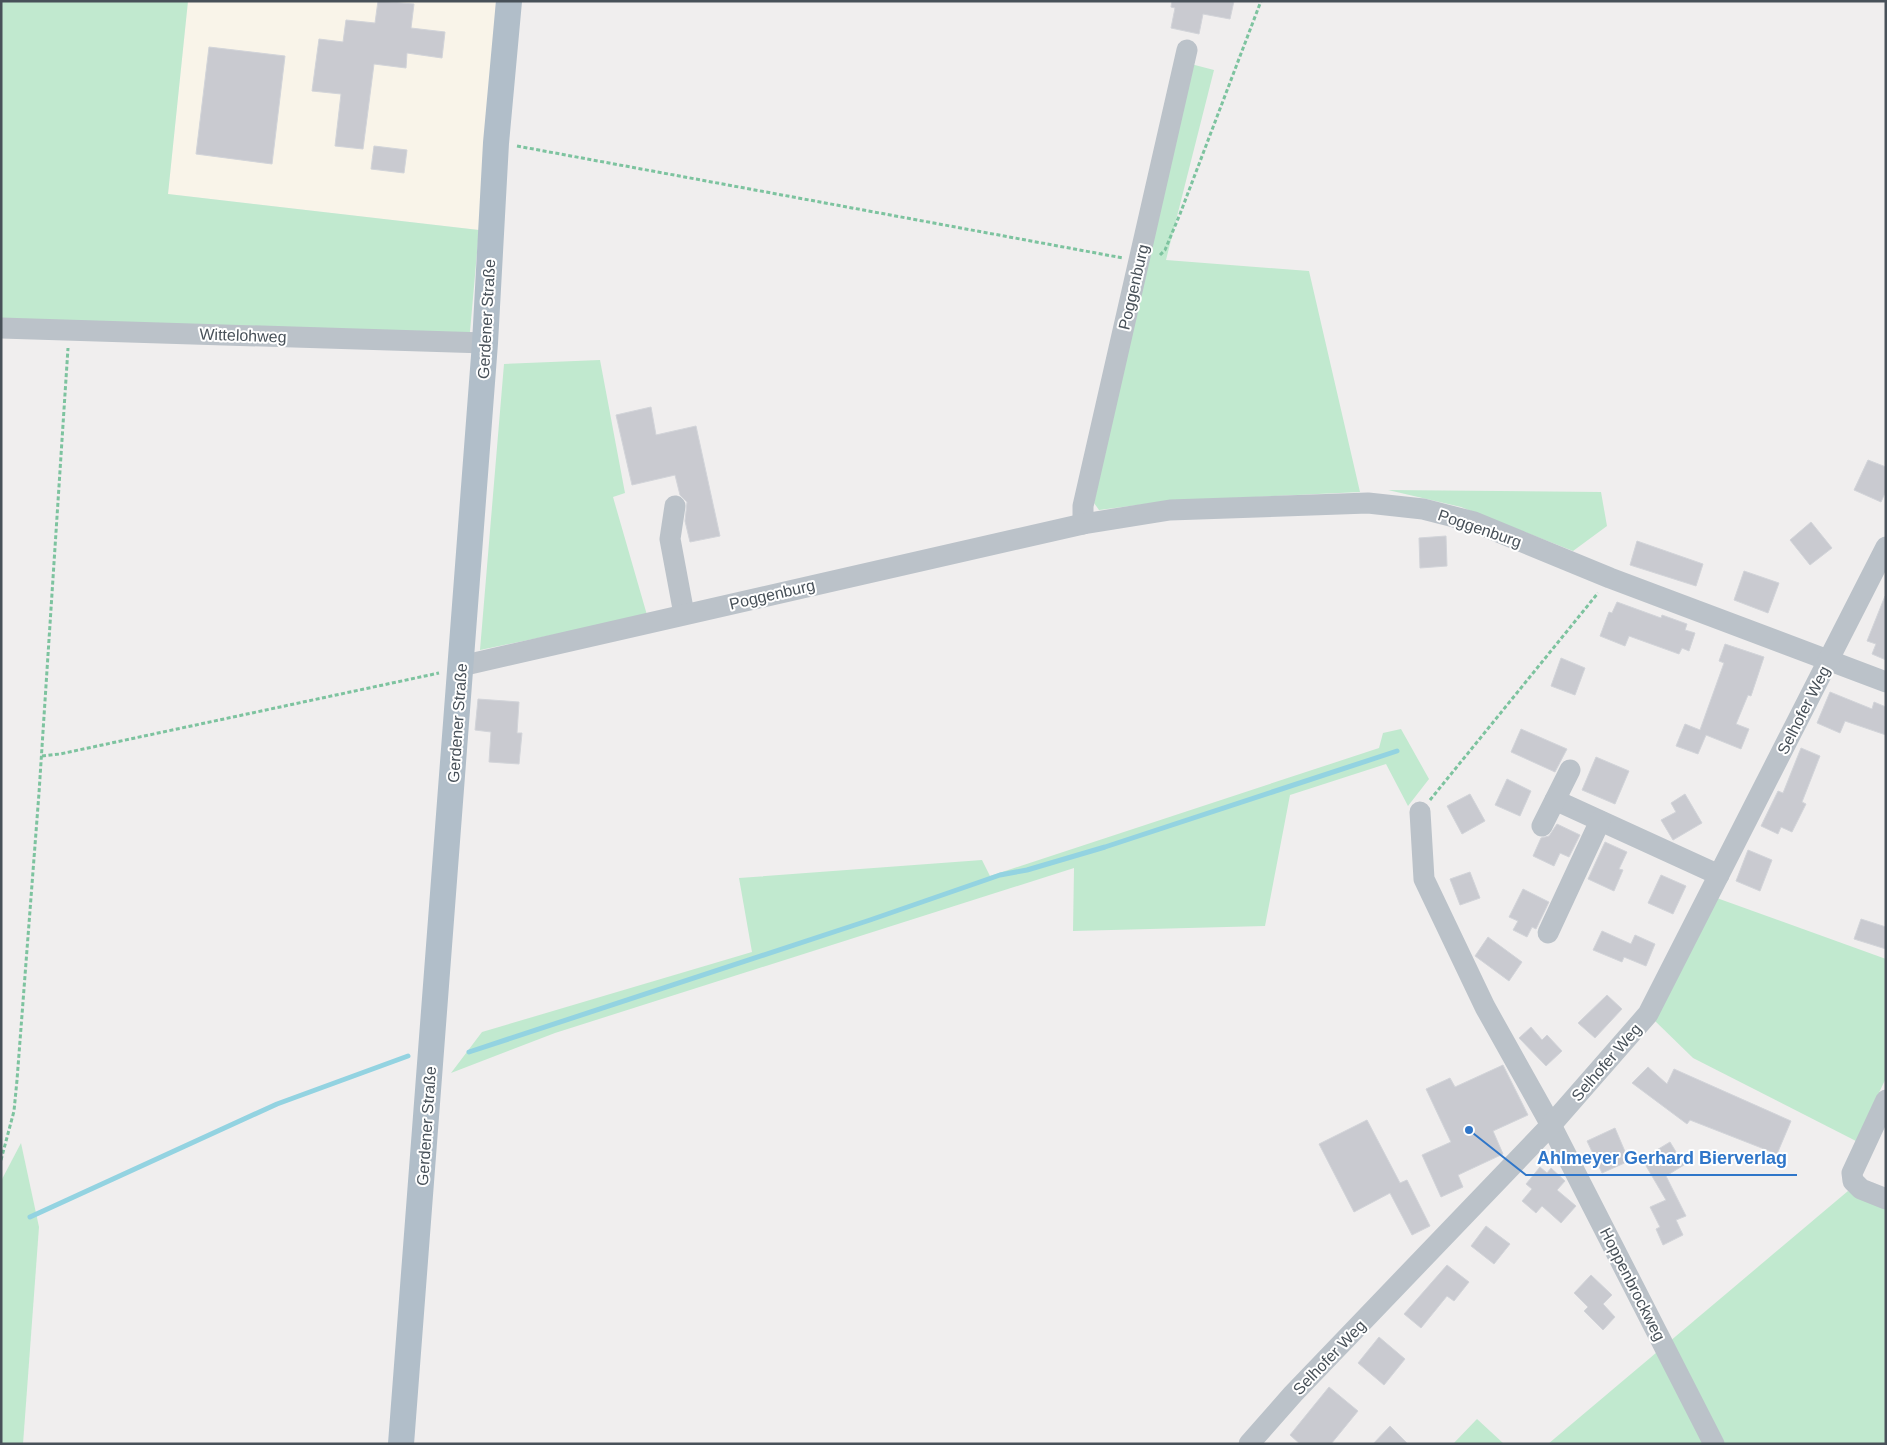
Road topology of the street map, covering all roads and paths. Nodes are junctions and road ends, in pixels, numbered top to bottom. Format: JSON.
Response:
{"nodes":[{"id":1,"x":509,"y":1,"type":"edge"},
{"id":2,"x":1261,"y":1,"type":"edge"},
{"id":3,"x":1187,"y":50,"type":"dead end"},
{"id":4,"x":496,"y":142,"type":"junction"},
{"id":5,"x":1139,"y":261,"type":"junction"},
{"id":6,"x":1,"y":328,"type":"edge"},
{"id":7,"x":70,"y":330,"type":"junction"},
{"id":8,"x":486,"y":343,"type":"junction"},
{"id":9,"x":675,"y":506,"type":"dead end"},
{"id":10,"x":1083,"y":524,"type":"junction"},
{"id":11,"x":1886,"y":547,"type":"edge"},
{"id":12,"x":1610,"y":578,"type":"junction"},
{"id":13,"x":684,"y":614,"type":"junction"},
{"id":14,"x":1828,"y":660,"type":"junction"},
{"id":15,"x":461,"y":666,"type":"junction"},
{"id":16,"x":1886,"y":682,"type":"edge"},
{"id":17,"x":42,"y":756,"type":"junction"},
{"id":18,"x":1570,"y":770,"type":"dead end"},
{"id":19,"x":1555,"y":800,"type":"junction"},
{"id":20,"x":1420,"y":812,"type":"joint"},
{"id":21,"x":1600,"y":821,"type":"junction"},
{"id":22,"x":1542,"y":826,"type":"dead end"},
{"id":23,"x":1718,"y":875,"type":"junction"},
{"id":24,"x":1548,"y":933,"type":"dead end"},
{"id":25,"x":1886,"y":1100,"type":"edge"},
{"id":26,"x":1551,"y":1125,"type":"junction"},
{"id":27,"x":1,"y":1160,"type":"edge"},
{"id":28,"x":1886,"y":1199,"type":"edge"},
{"id":29,"x":401,"y":1444,"type":"edge"},
{"id":30,"x":1249,"y":1444,"type":"edge"},
{"id":31,"x":1714,"y":1444,"type":"edge"}],
"edges":[{"from":1,"to":4,"type":"main road","name":"Gerdener Straße"},
{"from":2,"to":5,"type":"path"},
{"from":3,"to":5,"type":"street","name":"Poggenburg"},
{"from":4,"to":5,"type":"path"},
{"from":4,"to":8,"type":"main road","name":"Gerdener Straße"},
{"from":5,"to":10,"type":"street","name":"Poggenburg"},
{"from":6,"to":7,"type":"street","name":"Wittelohweg"},
{"from":7,"to":8,"type":"street","name":"Wittelohweg"},
{"from":7,"to":17,"type":"path"},
{"from":8,"to":15,"type":"main road","name":"Gerdener Straße"},
{"from":9,"to":13,"type":"street"},
{"from":10,"to":12,"type":"street","name":"Poggenburg"},
{"from":10,"to":13,"type":"street","name":"Poggenburg"},
{"from":11,"to":14,"type":"street"},
{"from":12,"to":14,"type":"street","name":"Poggenburg"},
{"from":12,"to":20,"type":"path"},
{"from":13,"to":15,"type":"street","name":"Poggenburg"},
{"from":14,"to":16,"type":"street","name":"Selhofer Weg"},
{"from":14,"to":23,"type":"street","name":"Selhofer Weg"},
{"from":15,"to":17,"type":"path"},
{"from":15,"to":29,"type":"main road","name":"Gerdener Straße"},
{"from":17,"to":27,"type":"path"},
{"from":18,"to":19,"type":"street"},
{"from":19,"to":21,"type":"street"},
{"from":19,"to":22,"type":"street"},
{"from":20,"to":26,"type":"street","name":"Hoppenbrockweg"},
{"from":21,"to":23,"type":"street"},
{"from":21,"to":24,"type":"street"},
{"from":23,"to":26,"type":"street","name":"Selhofer Weg"},
{"from":25,"to":28,"type":"street"},
{"from":26,"to":30,"type":"street","name":"Selhofer Weg"},
{"from":26,"to":31,"type":"street","name":"Hoppenbrockweg"}]}
